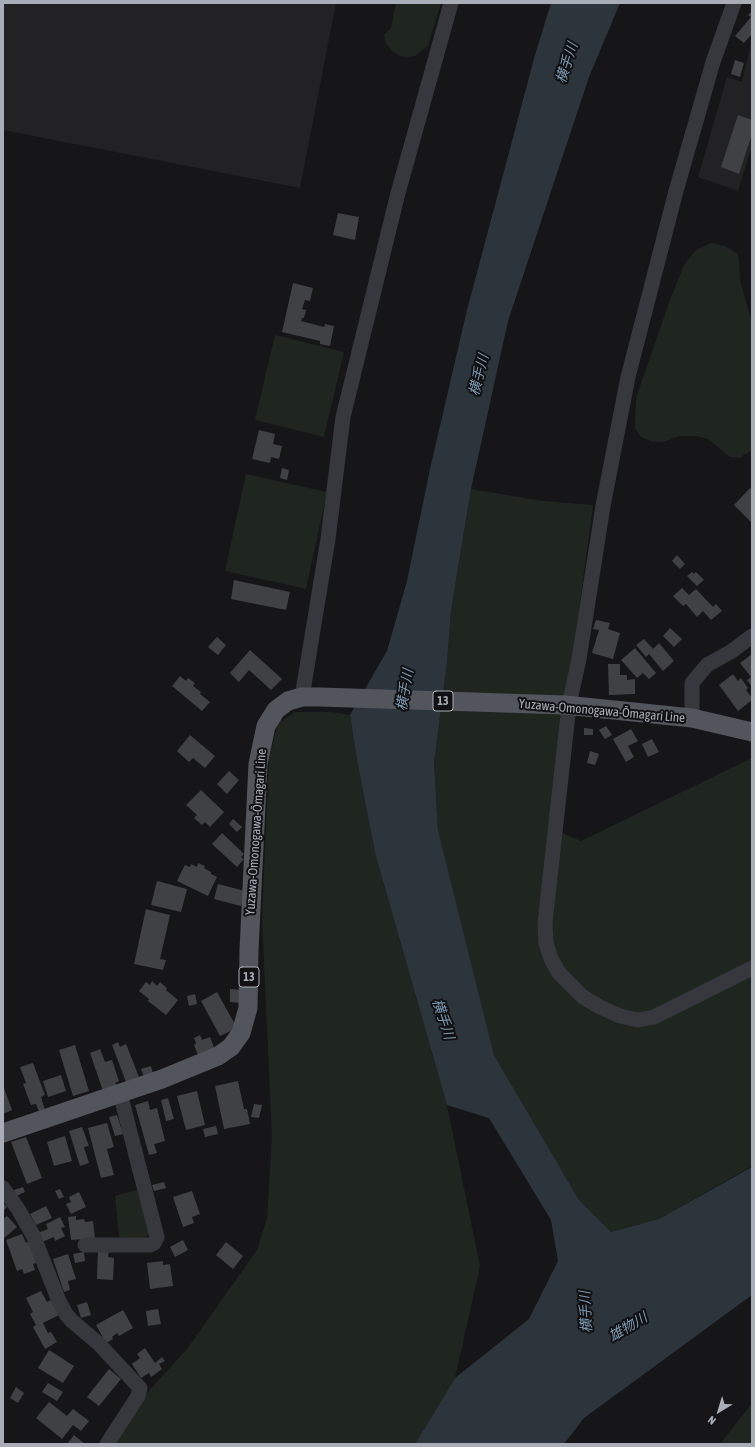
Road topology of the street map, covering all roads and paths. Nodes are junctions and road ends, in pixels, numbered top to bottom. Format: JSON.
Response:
{"nodes":[{"id":1,"x":451,"y":3,"type":"edge"},
{"id":2,"x":734,"y":3,"type":"edge"},
{"id":3,"x":752,"y":636,"type":"edge"},
{"id":4,"x":311,"y":697,"type":"junction"},
{"id":5,"x":567,"y":705,"type":"junction"},
{"id":6,"x":692,"y":718,"type":"junction"},
{"id":7,"x":752,"y":732,"type":"edge"},
{"id":8,"x":752,"y":968,"type":"edge"},
{"id":9,"x":120,"y":1093,"type":"junction"},
{"id":10,"x":3,"y":1133,"type":"edge"},
{"id":11,"x":3,"y":1188,"type":"edge"},
{"id":12,"x":85,"y":1245,"type":"dead end"},
{"id":13,"x":107,"y":1444,"type":"edge"}],
"edges":[{"from":1,"to":4,"type":"street"},
{"from":2,"to":5,"type":"street"},
{"from":3,"to":6,"type":"street"},
{"from":4,"to":5,"type":"main road","name":"Yuzawa-Omonogawa-Ōmagari Line","number":"13"},
{"from":4,"to":9,"type":"main road","name":"Yuzawa-Omonogawa-Ōmagari Line","number":"13"},
{"from":5,"to":6,"type":"main road","name":"Yuzawa-Omonogawa-Ōmagari Line","number":"13"},
{"from":5,"to":8,"type":"street"},
{"from":6,"to":7,"type":"main road","name":"Yuzawa-Omonogawa-Ōmagari Line","number":"13"},
{"from":9,"to":10,"type":"main road","name":"Yuzawa-Omonogawa-Ōmagari Line","number":"13"},
{"from":9,"to":12,"type":"street"},
{"from":11,"to":13,"type":"street"}]}
